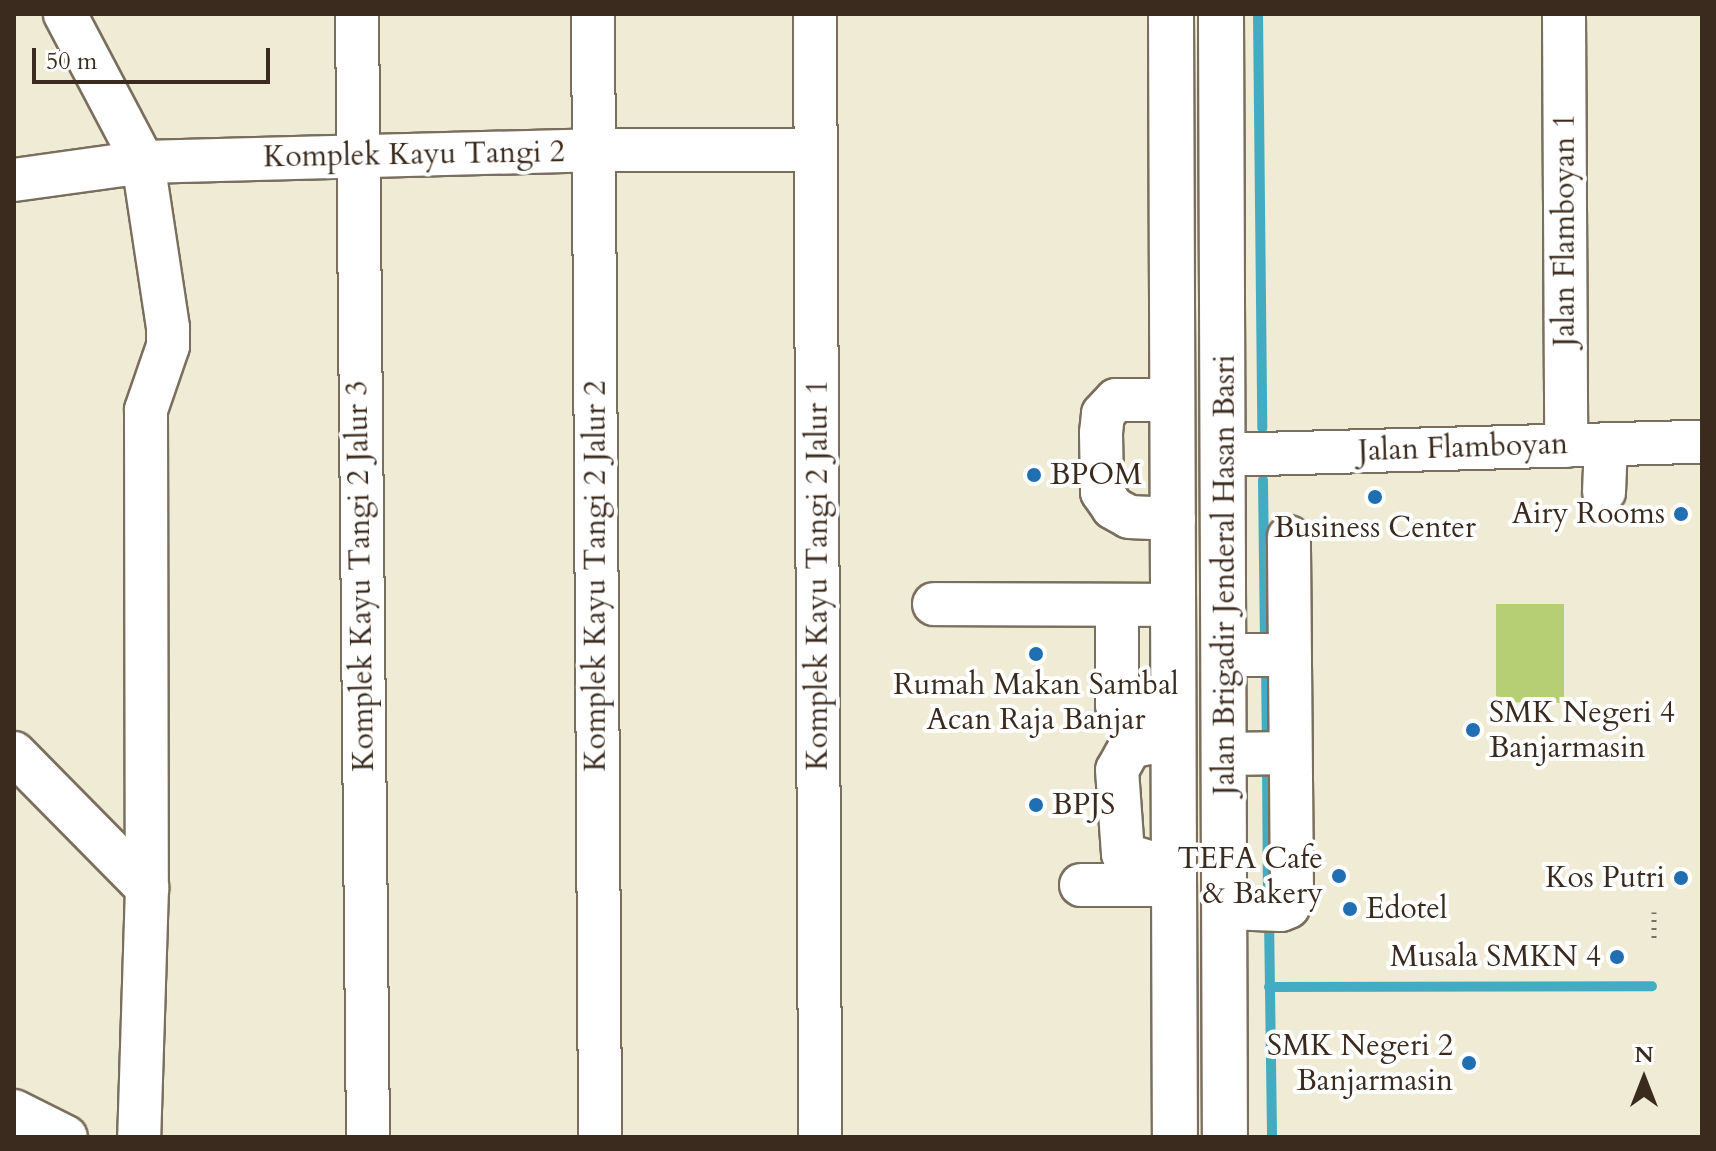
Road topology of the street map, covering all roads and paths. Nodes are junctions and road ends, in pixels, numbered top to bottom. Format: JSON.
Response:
{"nodes":[{"id":1,"x":65,"y":14,"type":"edge"},
{"id":2,"x":357,"y":14,"type":"edge"},
{"id":3,"x":593,"y":14,"type":"edge"},
{"id":4,"x":815,"y":14,"type":"edge"},
{"id":5,"x":1171,"y":14,"type":"edge"},
{"id":6,"x":1221,"y":14,"type":"edge"},
{"id":7,"x":1564,"y":14,"type":"edge"},
{"id":8,"x":594,"y":150,"type":"junction"},
{"id":9,"x":816,"y":150,"type":"junction"},
{"id":10,"x":356,"y":156,"type":"junction"},
{"id":11,"x":143,"y":162,"type":"junction"},
{"id":12,"x":14,"y":180,"type":"edge"},
{"id":13,"x":1223,"y":196,"type":"junction"},
{"id":14,"x":1172,"y":197,"type":"junction"},
{"id":15,"x":1172,"y":251,"type":"junction"},
{"id":16,"x":1223,"y":251,"type":"junction"},
{"id":17,"x":1173,"y":400,"type":"junction"},
{"id":18,"x":1702,"y":442,"type":"edge"},
{"id":19,"x":1586,"y":445,"type":"junction"},
{"id":20,"x":1225,"y":455,"type":"junction"},
{"id":21,"x":1604,"y":492,"type":"dead end"},
{"id":22,"x":1174,"y":519,"type":"junction"},
{"id":23,"x":1289,"y":537,"type":"dead end"},
{"id":24,"x":934,"y":604,"type":"dead end"},
{"id":25,"x":1117,"y":605,"type":"junction"},
{"id":26,"x":1174,"y":605,"type":"junction"},
{"id":27,"x":1262,"y":655,"type":"junction"},
{"id":28,"x":1174,"y":722,"type":"junction"},
{"id":29,"x":14,"y":753,"type":"edge"},
{"id":30,"x":1264,"y":753,"type":"junction"},
{"id":31,"x":1175,"y":877,"type":"junction"},
{"id":32,"x":1081,"y":885,"type":"dead end"},
{"id":33,"x":147,"y":888,"type":"junction"},
{"id":34,"x":1254,"y":909,"type":"junction"},
{"id":35,"x":1654,"y":912,"type":"dead end"},
{"id":36,"x":1654,"y":943,"type":"dead end"},
{"id":37,"x":14,"y":1111,"type":"edge"},
{"id":38,"x":66,"y":1137,"type":"edge"},
{"id":39,"x":139,"y":1137,"type":"edge"},
{"id":40,"x":368,"y":1137,"type":"edge"},
{"id":41,"x":600,"y":1137,"type":"edge"},
{"id":42,"x":820,"y":1137,"type":"edge"},
{"id":43,"x":1175,"y":1137,"type":"edge"},
{"id":44,"x":1225,"y":1137,"type":"edge"}],
"edges":[{"from":1,"to":11,"type":"street"},
{"from":2,"to":10,"type":"street","name":"Komplek Kayu Tangi 2 Jalur 3"},
{"from":3,"to":8,"type":"street","name":"Komplek Kayu Tangi 2 Jalur 2"},
{"from":4,"to":9,"type":"street","name":"Komplek Kayu Tangi 2 Jalur 1"},
{"from":5,"to":14,"type":"highway","name":"Jalan Brigadir Jenderal Hasan Basri"},
{"from":6,"to":13,"type":"highway","name":"Jalan Brigadir Jenderal Hasan Basri"},
{"from":7,"to":19,"type":"street","name":"Jalan Flamboyan 1"},
{"from":8,"to":9,"type":"street","name":"Komplek Kayu Tangi 2"},
{"from":8,"to":10,"type":"street","name":"Komplek Kayu Tangi 2"},
{"from":8,"to":41,"type":"street","name":"Komplek Kayu Tangi 2 Jalur 2"},
{"from":9,"to":42,"type":"street","name":"Komplek Kayu Tangi 2 Jalur 1"},
{"from":10,"to":11,"type":"street","name":"Komplek Kayu Tangi 2"},
{"from":10,"to":40,"type":"street","name":"Komplek Kayu Tangi 2 Jalur 3"},
{"from":11,"to":12,"type":"street","name":"Komplek Kayu Tangi 2"},
{"from":11,"to":33,"type":"street"},
{"from":13,"to":14,"type":"highway"},
{"from":13,"to":16,"type":"highway","name":"Jalan Brigadir Jenderal Hasan Basri"},
{"from":14,"to":15,"type":"highway","name":"Jalan Brigadir Jenderal Hasan Basri"},
{"from":15,"to":16,"type":"highway"},
{"from":15,"to":17,"type":"highway","name":"Jalan Brigadir Jenderal Hasan Basri"},
{"from":16,"to":20,"type":"highway","name":"Jalan Brigadir Jenderal Hasan Basri"},
{"from":17,"to":22,"type":"highway","name":"Jalan Brigadir Jenderal Hasan Basri"},
{"from":17,"to":22,"type":"street"},
{"from":18,"to":19,"type":"street","name":"Jalan Flamboyan"},
{"from":19,"to":20,"type":"street","name":"Jalan Flamboyan"},
{"from":19,"to":21,"type":"street","name":"Jalan Flamboyan 1"},
{"from":20,"to":27,"type":"highway","name":"Jalan Brigadir Jenderal Hasan Basri"},
{"from":22,"to":26,"type":"highway","name":"Jalan Brigadir Jenderal Hasan Basri"},
{"from":23,"to":27,"type":"street"},
{"from":24,"to":25,"type":"street"},
{"from":25,"to":26,"type":"street"},
{"from":25,"to":28,"type":"street"},
{"from":26,"to":28,"type":"highway","name":"Jalan Brigadir Jenderal Hasan Basri"},
{"from":27,"to":30,"type":"highway","name":"Jalan Brigadir Jenderal Hasan Basri"},
{"from":27,"to":30,"type":"street"},
{"from":28,"to":31,"type":"highway","name":"Jalan Brigadir Jenderal Hasan Basri"},
{"from":29,"to":33,"type":"street"},
{"from":30,"to":34,"type":"highway","name":"Jalan Brigadir Jenderal Hasan Basri"},
{"from":30,"to":34,"type":"street"},
{"from":31,"to":32,"type":"street"},
{"from":31,"to":43,"type":"highway","name":"Jalan Brigadir Jenderal Hasan Basri"},
{"from":33,"to":39,"type":"street"},
{"from":34,"to":44,"type":"highway","name":"Jalan Brigadir Jenderal Hasan Basri"},
{"from":35,"to":36,"type":"path"},
{"from":37,"to":38,"type":"street"}]}
